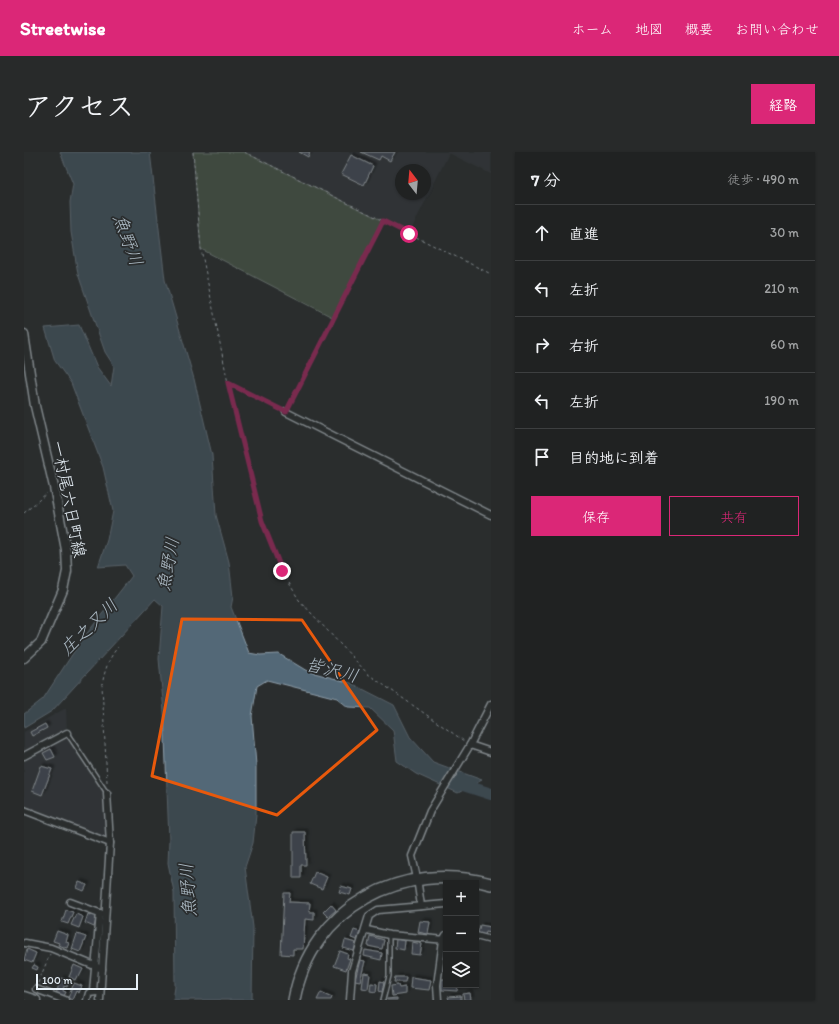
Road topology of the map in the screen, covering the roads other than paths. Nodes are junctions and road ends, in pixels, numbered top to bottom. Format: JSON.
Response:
{"nodes":[{"id":1,"x":24,"y":334,"type":"edge"},
{"id":2,"x":286,"y":412,"type":"road end"},
{"id":3,"x":491,"y":515,"type":"edge"},
{"id":4,"x":24,"y":658,"type":"edge"},
{"id":5,"x":491,"y":704,"type":"edge"},
{"id":6,"x":67,"y":733,"type":"joint"},
{"id":7,"x":470,"y":745,"type":"junction"},
{"id":8,"x":491,"y":752,"type":"edge"},
{"id":9,"x":24,"y":756,"type":"edge"},
{"id":10,"x":107,"y":793,"type":"joint"},
{"id":11,"x":24,"y":810,"type":"edge"},
{"id":12,"x":110,"y":843,"type":"junction"},
{"id":13,"x":417,"y":878,"type":"junction"},
{"id":14,"x":491,"y":884,"type":"edge"},
{"id":15,"x":70,"y":902,"type":"dead end"},
{"id":16,"x":443,"y":904,"type":"edge"},
{"id":17,"x":421,"y":906,"type":"junction"},
{"id":18,"x":100,"y":913,"type":"junction"},
{"id":19,"x":106,"y":916,"type":"junction"},
{"id":20,"x":366,"y":930,"type":"junction"},
{"id":21,"x":389,"y":934,"type":"junction"},
{"id":22,"x":479,"y":937,"type":"edge"},
{"id":23,"x":443,"y":938,"type":"edge"},
{"id":24,"x":491,"y":940,"type":"edge"},
{"id":25,"x":25,"y":943,"type":"dead end"},
{"id":26,"x":443,"y":950,"type":"edge"},
{"id":27,"x":94,"y":966,"type":"junction"},
{"id":28,"x":102,"y":969,"type":"junction"},
{"id":29,"x":36,"y":989,"type":"road end"},
{"id":30,"x":93,"y":991,"type":"junction"},
{"id":31,"x":100,"y":993,"type":"junction"},
{"id":32,"x":24,"y":996,"type":"edge"},
{"id":33,"x":36,"y":1000,"type":"edge"},
{"id":34,"x":65,"y":1000,"type":"edge"},
{"id":35,"x":87,"y":1000,"type":"edge"},
{"id":36,"x":100,"y":1000,"type":"edge"},
{"id":37,"x":294,"y":1000,"type":"edge"},
{"id":38,"x":350,"y":1000,"type":"edge"},
{"id":39,"x":383,"y":1000,"type":"edge"},
{"id":40,"x":438,"y":1000,"type":"edge"}],
"edges":[{"from":1,"to":4,"type":"main road","name":"一村尾六日町線"},
{"from":2,"to":3,"type":"street"},
{"from":5,"to":7,"type":"street"},
{"from":6,"to":9,"type":"street"},
{"from":6,"to":10,"type":"lane"},
{"from":7,"to":8,"type":"street"},
{"from":7,"to":13,"type":"street"},
{"from":10,"to":12,"type":"street"},
{"from":11,"to":12,"type":"street"},
{"from":12,"to":19,"type":"street"},
{"from":13,"to":14,"type":"highway"},
{"from":13,"to":17,"type":"street"},
{"from":13,"to":37,"type":"highway"},
{"from":15,"to":18,"type":"street"},
{"from":16,"to":17,"type":"street"},
{"from":17,"to":20,"type":"street"},
{"from":18,"to":19,"type":"street"},
{"from":18,"to":27,"type":"street"},
{"from":19,"to":28,"type":"street"},
{"from":20,"to":21,"type":"street"},
{"from":20,"to":38,"type":"street"},
{"from":21,"to":23,"type":"street"},
{"from":21,"to":39,"type":"lane"},
{"from":22,"to":24,"type":"street"},
{"from":25,"to":27,"type":"street"},
{"from":26,"to":40,"type":"street"},
{"from":27,"to":28,"type":"street"},
{"from":27,"to":30,"type":"street"},
{"from":28,"to":31,"type":"street"},
{"from":29,"to":34,"type":"street"},
{"from":30,"to":31,"type":"street"},
{"from":30,"to":35,"type":"street"},
{"from":31,"to":36,"type":"street"},
{"from":32,"to":33,"type":"main road"}]}
